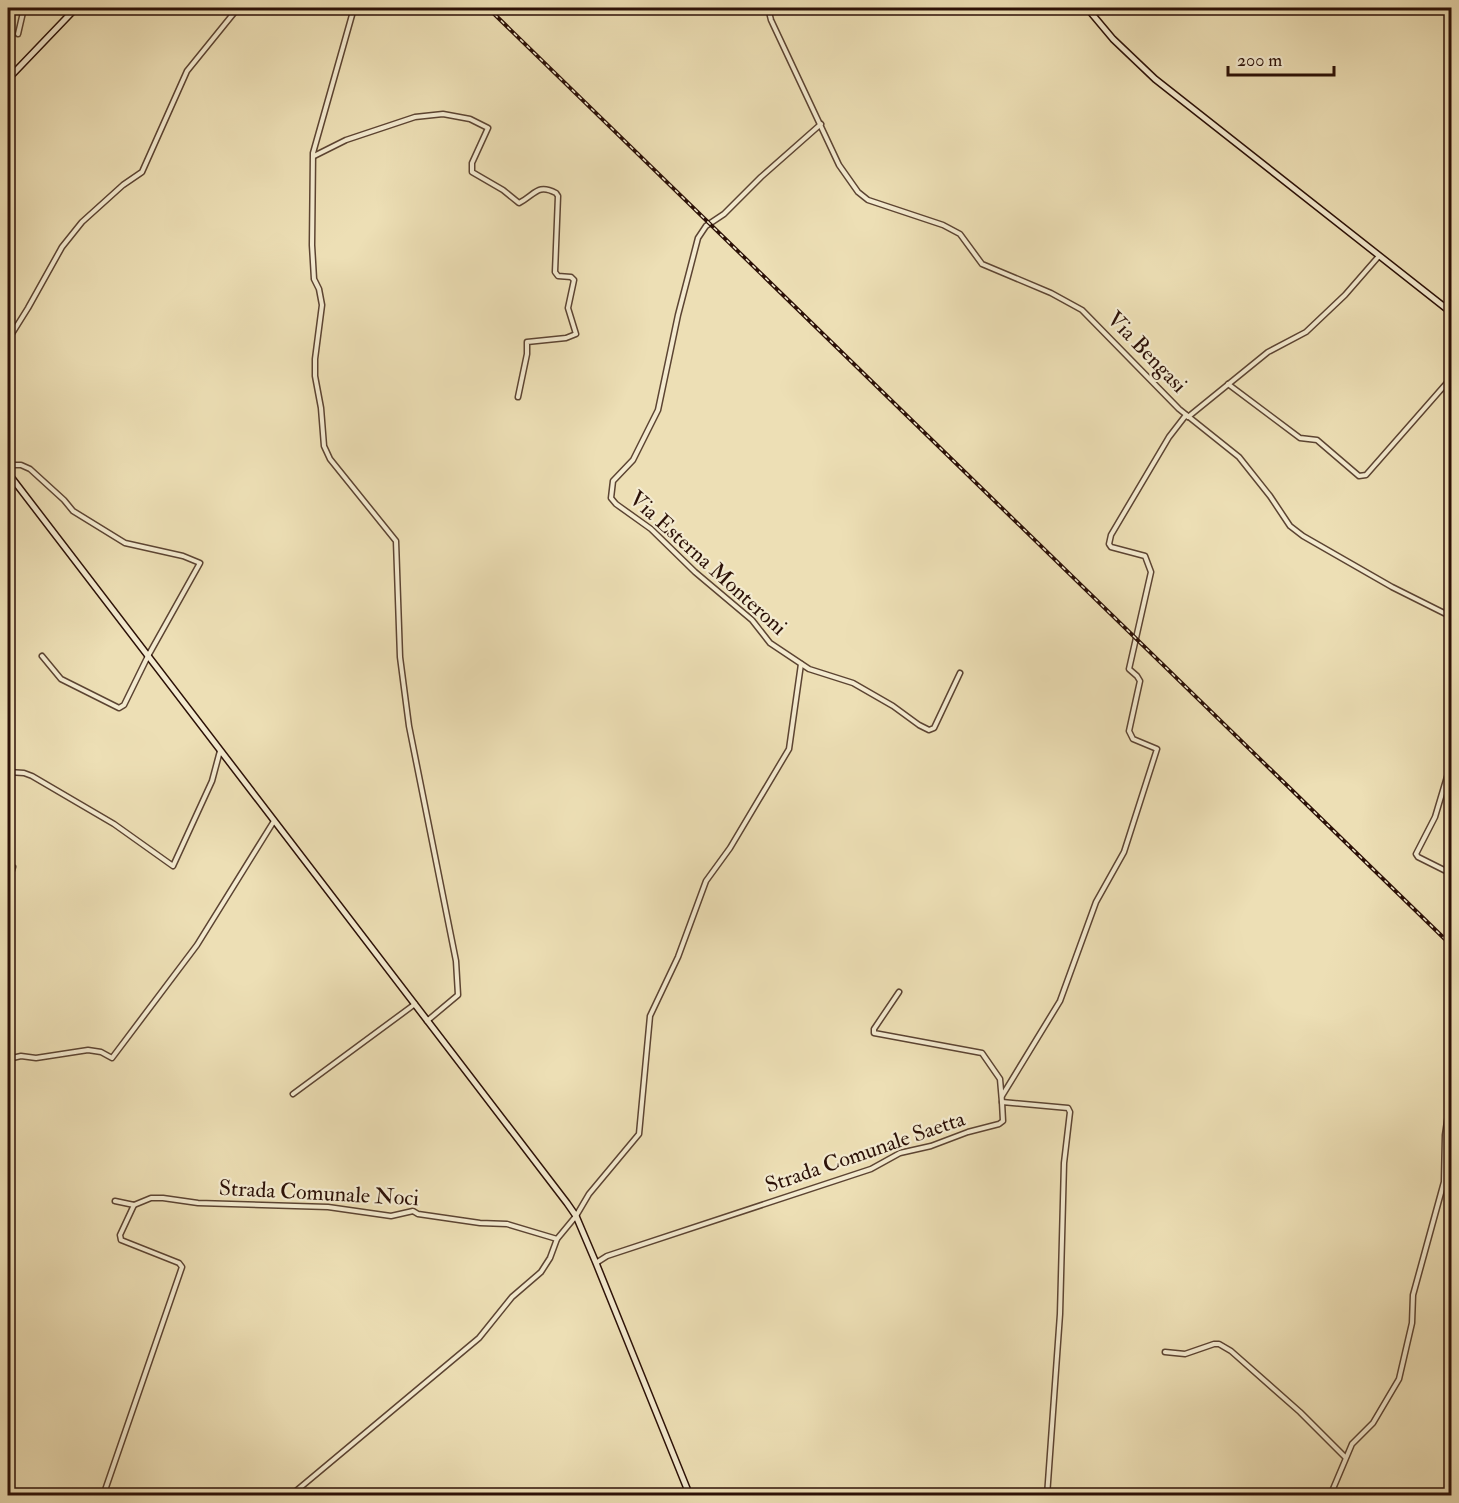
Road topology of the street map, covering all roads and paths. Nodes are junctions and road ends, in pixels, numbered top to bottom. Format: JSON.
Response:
{"nodes":[{"id":1,"x":24,"y":8,"type":"edge"},
{"id":2,"x":76,"y":8,"type":"edge"},
{"id":3,"x":238,"y":8,"type":"edge"},
{"id":4,"x":354,"y":8,"type":"edge"},
{"id":5,"x":768,"y":8,"type":"edge"},
{"id":6,"x":1088,"y":8,"type":"edge"},
{"id":7,"x":18,"y":34,"type":"dead end"},
{"id":8,"x":8,"y":79,"type":"edge"},
{"id":9,"x":821,"y":124,"type":"junction"},
{"id":10,"x":313,"y":157,"type":"junction"},
{"id":11,"x":1379,"y":256,"type":"junction"},
{"id":12,"x":1452,"y":313,"type":"edge"},
{"id":13,"x":8,"y":340,"type":"edge"},
{"id":14,"x":1452,"y":377,"type":"edge"},
{"id":15,"x":1228,"y":384,"type":"junction"},
{"id":16,"x":518,"y":397,"type":"dead end"},
{"id":17,"x":1187,"y":416,"type":"junction"},
{"id":18,"x":8,"y":465,"type":"edge"},
{"id":19,"x":8,"y":473,"type":"edge"},
{"id":20,"x":1452,"y":617,"type":"edge"},
{"id":21,"x":42,"y":656,"type":"dead end"},
{"id":22,"x":148,"y":656,"type":"junction"},
{"id":23,"x":801,"y":664,"type":"junction"},
{"id":24,"x":960,"y":674,"type":"dead end"},
{"id":25,"x":220,"y":751,"type":"junction"},
{"id":26,"x":1452,"y":760,"type":"edge"},
{"id":27,"x":8,"y":772,"type":"edge"},
{"id":28,"x":274,"y":821,"type":"junction"},
{"id":29,"x":13,"y":867,"type":"dead end"},
{"id":30,"x":1452,"y":874,"type":"edge"},
{"id":31,"x":8,"y":883,"type":"edge"},
{"id":32,"x":899,"y":992,"type":"dead end"},
{"id":33,"x":415,"y":1004,"type":"junction"},
{"id":34,"x":1452,"y":1016,"type":"edge"},
{"id":35,"x":427,"y":1021,"type":"junction"},
{"id":36,"x":8,"y":1059,"type":"edge"},
{"id":37,"x":1452,"y":1059,"type":"edge"},
{"id":38,"x":1452,"y":1087,"type":"edge"},
{"id":39,"x":293,"y":1094,"type":"dead end"},
{"id":40,"x":1002,"y":1096,"type":"junction"},
{"id":41,"x":1002,"y":1102,"type":"junction"},
{"id":42,"x":115,"y":1201,"type":"dead end"},
{"id":43,"x":134,"y":1205,"type":"junction"},
{"id":44,"x":576,"y":1216,"type":"junction"},
{"id":45,"x":557,"y":1239,"type":"junction"},
{"id":46,"x":596,"y":1263,"type":"junction"},
{"id":47,"x":1165,"y":1352,"type":"dead end"},
{"id":48,"x":1345,"y":1457,"type":"junction"},
{"id":49,"x":103,"y":1496,"type":"edge"},
{"id":50,"x":290,"y":1496,"type":"edge"},
{"id":51,"x":690,"y":1496,"type":"edge"},
{"id":52,"x":1047,"y":1496,"type":"edge"},
{"id":53,"x":1330,"y":1496,"type":"edge"}],
"edges":[{"from":1,"to":7,"type":"street"},
{"from":2,"to":8,"type":"street"},
{"from":3,"to":13,"type":"street"},
{"from":4,"to":10,"type":"street"},
{"from":5,"to":9,"type":"street","name":"Via Bengasi"},
{"from":6,"to":11,"type":"street"},
{"from":9,"to":17,"type":"street","name":"Via Bengasi"},
{"from":9,"to":23,"type":"street","name":"Via Esterna Monteroni"},
{"from":10,"to":16,"type":"street"},
{"from":10,"to":35,"type":"street"},
{"from":11,"to":12,"type":"street"},
{"from":11,"to":15,"type":"street"},
{"from":14,"to":15,"type":"street"},
{"from":15,"to":17,"type":"street"},
{"from":17,"to":20,"type":"street","name":"Via Bengasi"},
{"from":17,"to":40,"type":"street"},
{"from":18,"to":22,"type":"street"},
{"from":19,"to":22,"type":"street"},
{"from":21,"to":22,"type":"street"},
{"from":22,"to":25,"type":"street"},
{"from":23,"to":24,"type":"street","name":"Via Esterna Monteroni"},
{"from":23,"to":44,"type":"street"},
{"from":25,"to":27,"type":"street"},
{"from":25,"to":28,"type":"street"},
{"from":26,"to":30,"type":"street"},
{"from":28,"to":33,"type":"street"},
{"from":28,"to":36,"type":"street"},
{"from":29,"to":31,"type":"street"},
{"from":32,"to":40,"type":"street"},
{"from":33,"to":35,"type":"street"},
{"from":33,"to":39,"type":"street"},
{"from":34,"to":37,"type":"street"},
{"from":35,"to":44,"type":"street"},
{"from":38,"to":48,"type":"street"},
{"from":40,"to":41,"type":"street"},
{"from":41,"to":46,"type":"street","name":"Strada Comunale Saetta"},
{"from":41,"to":52,"type":"street"},
{"from":42,"to":43,"type":"street","name":"Strada Comunale Noci"},
{"from":43,"to":45,"type":"street","name":"Strada Comunale Noci"},
{"from":43,"to":49,"type":"street"},
{"from":44,"to":45,"type":"street"},
{"from":44,"to":46,"type":"street"},
{"from":45,"to":50,"type":"street"},
{"from":46,"to":51,"type":"street"},
{"from":47,"to":48,"type":"street"},
{"from":48,"to":53,"type":"street"}]}
